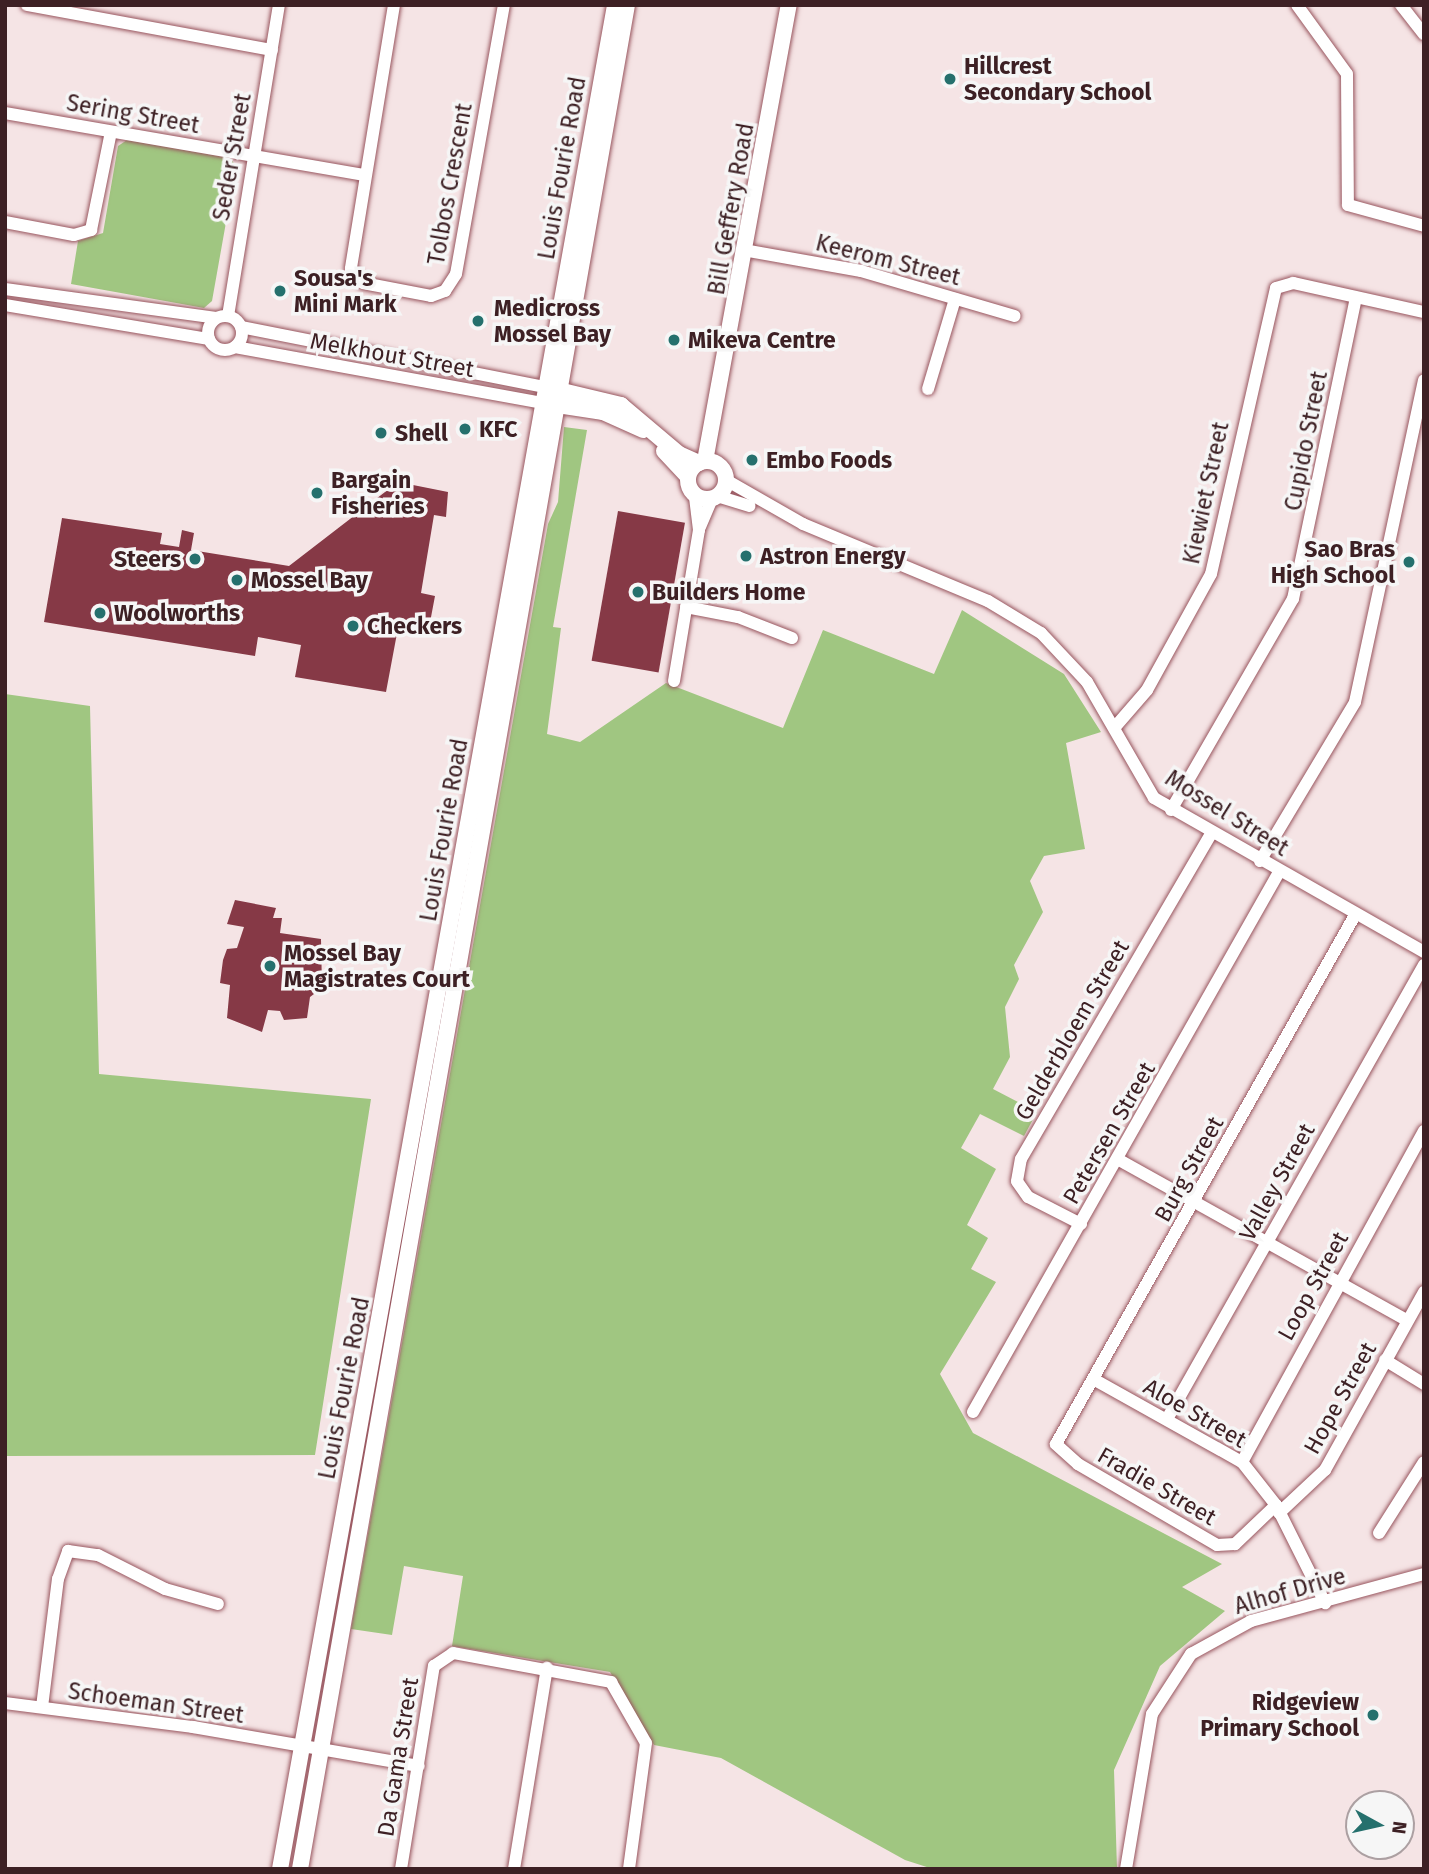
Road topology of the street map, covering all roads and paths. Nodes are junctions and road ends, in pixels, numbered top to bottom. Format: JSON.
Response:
{"nodes":[{"id":1,"x":27,"y":5,"type":"edge"},
{"id":2,"x":279,"y":5,"type":"edge"},
{"id":3,"x":394,"y":5,"type":"edge"},
{"id":4,"x":504,"y":5,"type":"edge"},
{"id":5,"x":615,"y":5,"type":"edge"},
{"id":6,"x":626,"y":5,"type":"edge"},
{"id":7,"x":789,"y":5,"type":"edge"},
{"id":8,"x":1297,"y":5,"type":"edge"},
{"id":9,"x":1401,"y":5,"type":"edge"},
{"id":10,"x":1424,"y":34,"type":"edge"},
{"id":11,"x":272,"y":50,"type":"junction"},
{"id":12,"x":5,"y":113,"type":"edge"},
{"id":13,"x":111,"y":132,"type":"junction"},
{"id":14,"x":253,"y":157,"type":"junction"},
{"id":15,"x":365,"y":175,"type":"junction"},
{"id":16,"x":5,"y":222,"type":"edge"},
{"id":17,"x":1424,"y":225,"type":"edge"},
{"id":18,"x":749,"y":251,"type":"junction"},
{"id":19,"x":5,"y":289,"type":"edge"},
{"id":20,"x":1356,"y":298,"type":"junction"},
{"id":21,"x":955,"y":299,"type":"junction"},
{"id":22,"x":5,"y":305,"type":"edge"},
{"id":23,"x":1424,"y":312,"type":"edge"},
{"id":24,"x":1015,"y":316,"type":"dead end"},
{"id":25,"x":222,"y":317,"type":"junction"},
{"id":26,"x":241,"y":327,"type":"junction"},
{"id":27,"x":209,"y":339,"type":"junction"},
{"id":28,"x":235,"y":347,"type":"junction"},
{"id":29,"x":1424,"y":380,"type":"edge"},
{"id":30,"x":928,"y":389,"type":"dead end"},
{"id":31,"x":544,"y":395,"type":"junction"},
{"id":32,"x":562,"y":398,"type":"junction"},
{"id":33,"x":707,"y":463,"type":"junction"},
{"id":34,"x":688,"y":477,"type":"junction"},
{"id":35,"x":726,"y":480,"type":"junction"},
{"id":36,"x":695,"y":495,"type":"junction"},
{"id":37,"x":715,"y":497,"type":"junction"},
{"id":38,"x":803,"y":524,"type":"junction"},
{"id":39,"x":699,"y":530,"type":"junction"},
{"id":40,"x":686,"y":607,"type":"junction"},
{"id":41,"x":792,"y":638,"type":"dead end"},
{"id":42,"x":674,"y":681,"type":"dead end"},
{"id":43,"x":1115,"y":727,"type":"junction"},
{"id":44,"x":1171,"y":810,"type":"junction"},
{"id":45,"x":1211,"y":834,"type":"junction"},
{"id":46,"x":1260,"y":861,"type":"junction"},
{"id":47,"x":1279,"y":872,"type":"junction"},
{"id":48,"x":1354,"y":915,"type":"junction"},
{"id":49,"x":1424,"y":952,"type":"edge"},
{"id":50,"x":1424,"y":965,"type":"edge"},
{"id":51,"x":1424,"y":1131,"type":"edge"},
{"id":52,"x":1119,"y":1160,"type":"junction"},
{"id":53,"x":1195,"y":1202,"type":"junction"},
{"id":54,"x":1081,"y":1224,"type":"junction"},
{"id":55,"x":1267,"y":1243,"type":"junction"},
{"id":56,"x":1339,"y":1281,"type":"junction"},
{"id":57,"x":1424,"y":1292,"type":"edge"},
{"id":58,"x":1407,"y":1320,"type":"junction"},
{"id":59,"x":1385,"y":1360,"type":"junction"},
{"id":60,"x":1095,"y":1380,"type":"junction"},
{"id":61,"x":1424,"y":1384,"type":"edge"},
{"id":62,"x":973,"y":1412,"type":"dead end"},
{"id":63,"x":1167,"y":1419,"type":"junction"},
{"id":64,"x":1057,"y":1441,"type":"joint"},
{"id":65,"x":1242,"y":1462,"type":"junction"},
{"id":66,"x":1424,"y":1462,"type":"edge"},
{"id":67,"x":1278,"y":1509,"type":"junction"},
{"id":68,"x":1379,"y":1533,"type":"dead end"},
{"id":69,"x":1424,"y":1574,"type":"edge"},
{"id":70,"x":1325,"y":1603,"type":"junction"},
{"id":71,"x":218,"y":1604,"type":"dead end"},
{"id":72,"x":548,"y":1668,"type":"junction"},
{"id":73,"x":5,"y":1703,"type":"edge"},
{"id":74,"x":42,"y":1707,"type":"junction"},
{"id":75,"x":301,"y":1746,"type":"junction"},
{"id":76,"x":323,"y":1750,"type":"junction"},
{"id":77,"x":419,"y":1766,"type":"junction"},
{"id":78,"x":280,"y":1869,"type":"edge"},
{"id":79,"x":300,"y":1869,"type":"edge"},
{"id":80,"x":401,"y":1869,"type":"edge"},
{"id":81,"x":514,"y":1869,"type":"edge"},
{"id":82,"x":629,"y":1869,"type":"edge"},
{"id":83,"x":1126,"y":1869,"type":"edge"}],
"edges":[{"from":1,"to":11,"type":"street"},
{"from":2,"to":11,"type":"street","name":"Seder Street"},
{"from":3,"to":15,"type":"street","name":"Tolbos Crescent"},
{"from":4,"to":15,"type":"street","name":"Tolbos Crescent"},
{"from":5,"to":31,"type":"main road","name":"Louis Fourie Road"},
{"from":6,"to":32,"type":"main road","name":"Louis Fourie Road"},
{"from":7,"to":18,"type":"main road","name":"Bill Geffery Road"},
{"from":8,"to":17,"type":"street"},
{"from":9,"to":10,"type":"street"},
{"from":11,"to":14,"type":"street","name":"Seder Street"},
{"from":12,"to":13,"type":"street","name":"Sering Street"},
{"from":13,"to":14,"type":"street","name":"Sering Street"},
{"from":13,"to":16,"type":"street"},
{"from":14,"to":15,"type":"street","name":"Sering Street"},
{"from":14,"to":25,"type":"street","name":"Seder Street"},
{"from":18,"to":21,"type":"street","name":"Keerom Street"},
{"from":18,"to":33,"type":"main road","name":"Bill Geffery Road"},
{"from":19,"to":25,"type":"street"},
{"from":20,"to":23,"type":"street"},
{"from":20,"to":43,"type":"street","name":"Kiewiet Street"},
{"from":20,"to":44,"type":"street","name":"Cupido Street"},
{"from":21,"to":24,"type":"street","name":"Keerom Street"},
{"from":21,"to":30,"type":"street"},
{"from":22,"to":27,"type":"street"},
{"from":25,"to":26,"type":"street"},
{"from":25,"to":27,"type":"street","name":"Seder Street"},
{"from":26,"to":28,"type":"street"},
{"from":26,"to":31,"type":"street","name":"Melkhout Street"},
{"from":27,"to":28,"type":"street","name":"Melkhout Street"},
{"from":28,"to":31,"type":"street","name":"Melkhout Street"},
{"from":29,"to":46,"type":"street"},
{"from":31,"to":32,"type":"main road"},
{"from":31,"to":75,"type":"main road","name":"Louis Fourie Road"},
{"from":32,"to":33,"type":"main road"},
{"from":32,"to":34,"type":"main road"},
{"from":32,"to":76,"type":"main road","name":"Louis Fourie Road"},
{"from":33,"to":34,"type":"main road"},
{"from":33,"to":35,"type":"main road"},
{"from":34,"to":36,"type":"main road"},
{"from":35,"to":37,"type":"main road"},
{"from":35,"to":38,"type":"street"},
{"from":36,"to":37,"type":"main road"},
{"from":36,"to":39,"type":"street"},
{"from":37,"to":38,"type":"street"},
{"from":37,"to":39,"type":"street"},
{"from":38,"to":43,"type":"street","name":"Mossel Street"},
{"from":39,"to":40,"type":"street"},
{"from":40,"to":41,"type":"street"},
{"from":40,"to":42,"type":"street"},
{"from":43,"to":44,"type":"street","name":"Mossel Street"},
{"from":44,"to":45,"type":"street","name":"Mossel Street"},
{"from":45,"to":46,"type":"street","name":"Mossel Street"},
{"from":45,"to":54,"type":"street","name":"Gelderbloem Street"},
{"from":46,"to":47,"type":"street","name":"Mossel Street"},
{"from":47,"to":48,"type":"street","name":"Mossel Street"},
{"from":47,"to":52,"type":"street","name":"Petersen Street"},
{"from":48,"to":49,"type":"street","name":"Mossel Street"},
{"from":48,"to":53,"type":"street","name":"Burg Street"},
{"from":50,"to":55,"type":"street","name":"Valley Street"},
{"from":51,"to":56,"type":"street","name":"Loop Street"},
{"from":52,"to":53,"type":"street"},
{"from":52,"to":54,"type":"street","name":"Petersen Street"},
{"from":53,"to":55,"type":"street"},
{"from":53,"to":60,"type":"street","name":"Burg Street"},
{"from":54,"to":62,"type":"street","name":"Petersen Street"},
{"from":55,"to":56,"type":"street"},
{"from":55,"to":63,"type":"street","name":"Valley Street"},
{"from":56,"to":58,"type":"street"},
{"from":56,"to":65,"type":"street","name":"Loop Street"},
{"from":57,"to":58,"type":"street","name":"Hope Street"},
{"from":58,"to":59,"type":"street","name":"Hope Street"},
{"from":59,"to":61,"type":"street"},
{"from":59,"to":67,"type":"street","name":"Hope Street"},
{"from":60,"to":63,"type":"street","name":"Aloe Street"},
{"from":60,"to":64,"type":"street","name":"Burg Street"},
{"from":63,"to":65,"type":"street","name":"Aloe Street"},
{"from":64,"to":67,"type":"street","name":"Fradie Street"},
{"from":65,"to":67,"type":"street","name":"Aloe Street"},
{"from":66,"to":68,"type":"street"},
{"from":67,"to":70,"type":"street","name":"Aloe Street"},
{"from":69,"to":70,"type":"street","name":"Alhof Drive"},
{"from":70,"to":83,"type":"street","name":"Alhof Drive"},
{"from":71,"to":74,"type":"street"},
{"from":72,"to":77,"type":"street","name":"Da Gama Street"},
{"from":72,"to":81,"type":"street"},
{"from":72,"to":82,"type":"street"},
{"from":73,"to":74,"type":"street","name":"Schoeman Street"},
{"from":74,"to":75,"type":"street","name":"Schoeman Street"},
{"from":75,"to":76,"type":"street","name":"Schoeman Street"},
{"from":75,"to":78,"type":"main road","name":"Louis Fourie Road"},
{"from":76,"to":77,"type":"street","name":"Schoeman Street"},
{"from":76,"to":79,"type":"main road","name":"Louis Fourie Road"},
{"from":77,"to":80,"type":"street","name":"Da Gama Street"}]}
